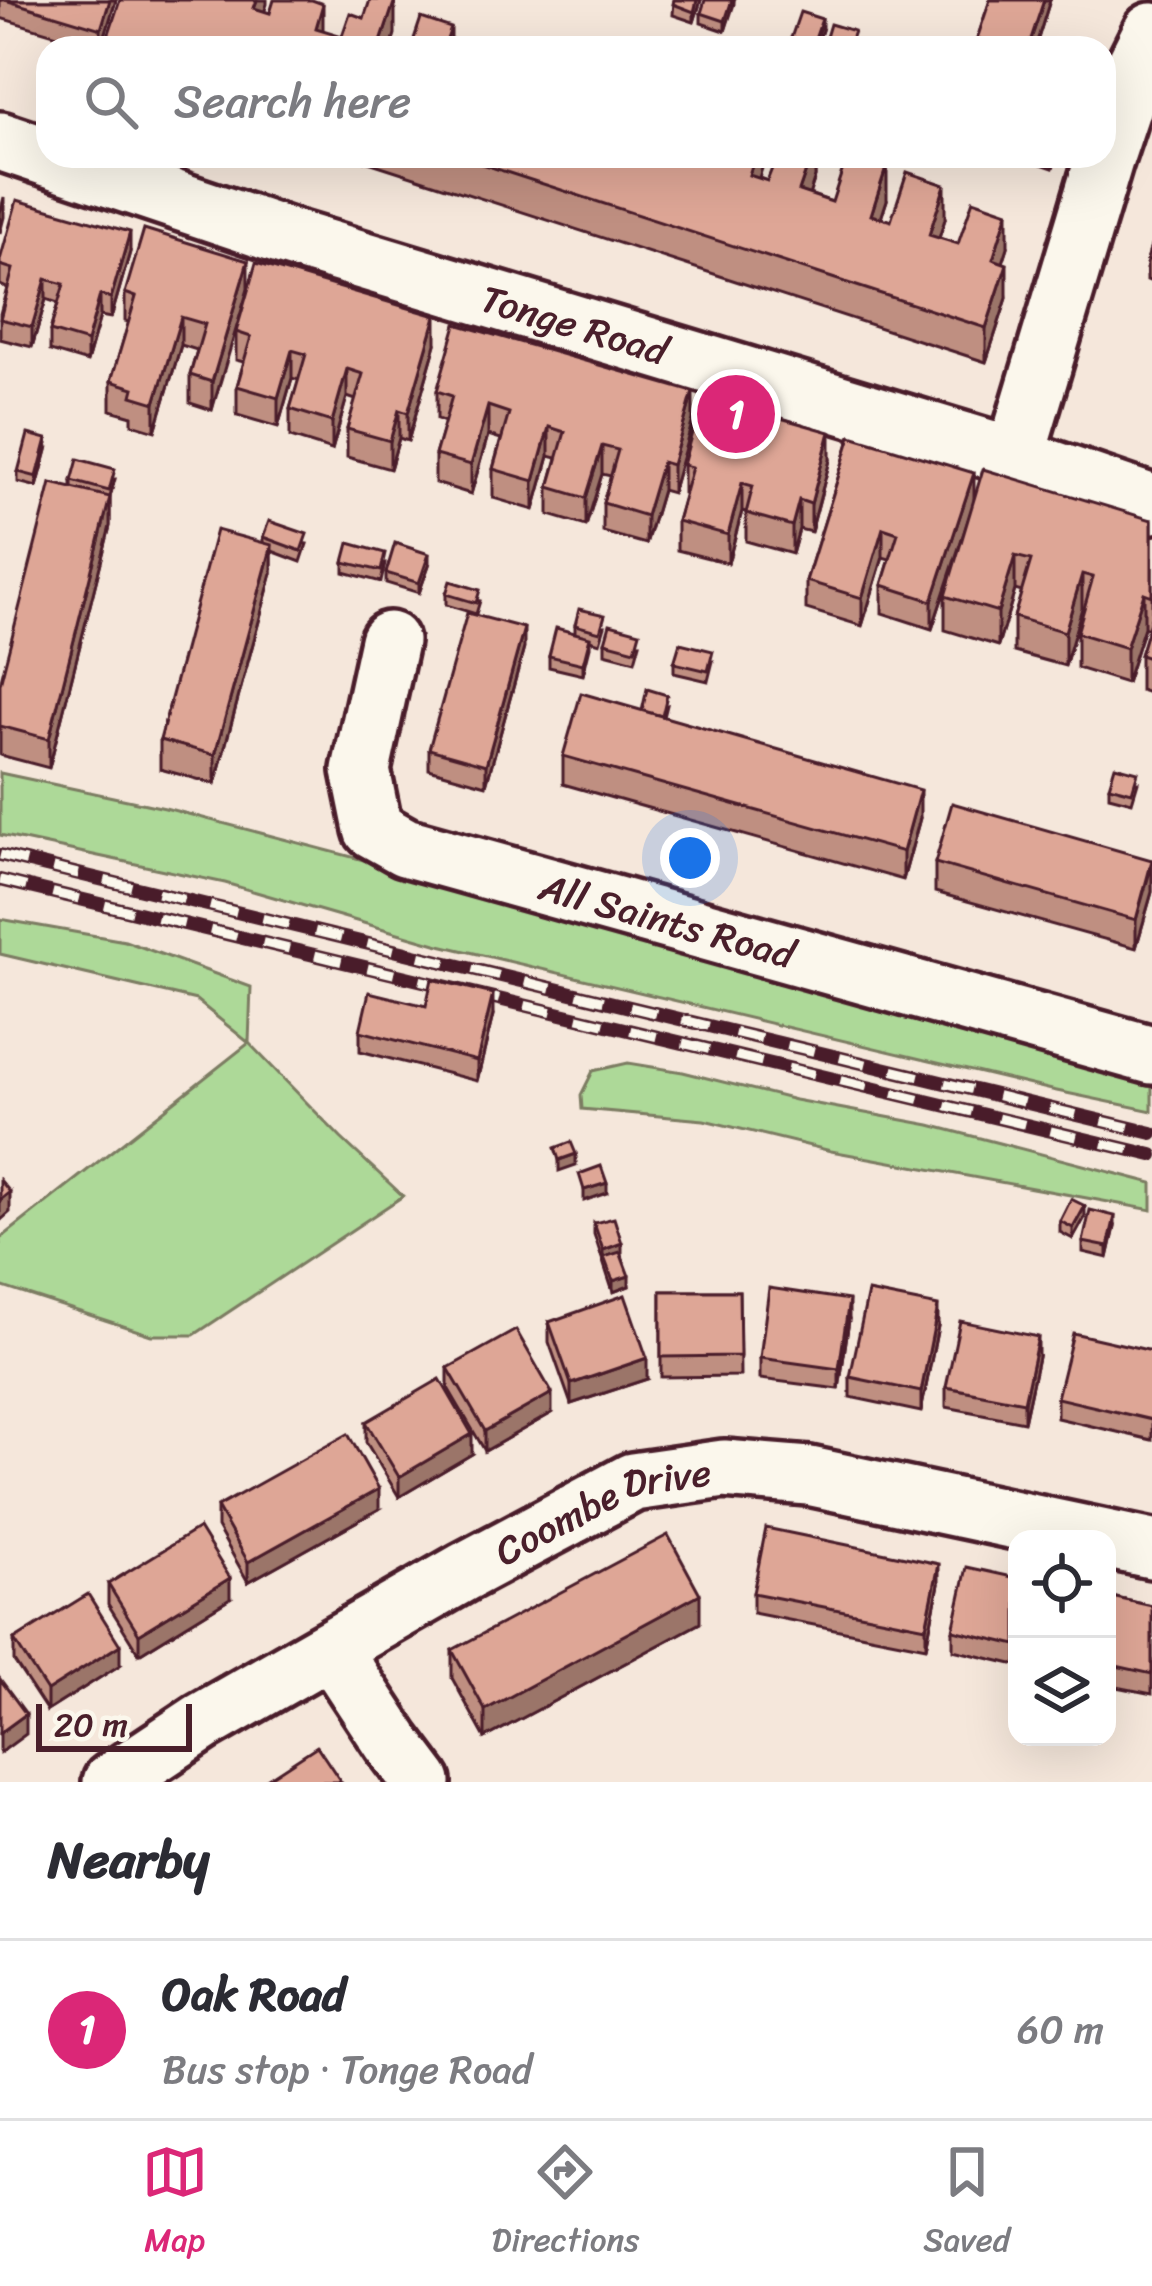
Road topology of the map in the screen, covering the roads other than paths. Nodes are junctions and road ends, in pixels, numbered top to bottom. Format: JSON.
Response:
{"nodes":[{"id":1,"x":1152,"y":32,"type":"edge"},
{"id":2,"x":1116,"y":124,"type":"edge"},
{"id":3,"x":0,"y":141,"type":"edge"},
{"id":4,"x":36,"y":153,"type":"edge"},
{"id":5,"x":80,"y":168,"type":"edge"},
{"id":6,"x":1102,"y":168,"type":"edge"},
{"id":7,"x":1015,"y":457,"type":"junction"},
{"id":8,"x":1152,"y":504,"type":"edge"},
{"id":9,"x":389,"y":640,"type":"dead end"},
{"id":10,"x":1152,"y":1055,"type":"edge"},
{"id":11,"x":1152,"y":1549,"type":"edge"},
{"id":12,"x":331,"y":1649,"type":"junction"},
{"id":13,"x":112,"y":1782,"type":"edge"},
{"id":14,"x":422,"y":1782,"type":"edge"}],
"edges":[{"from":1,"to":2,"type":"street"},
{"from":3,"to":4,"type":"street","name":"Tonge Road"},
{"from":5,"to":7,"type":"street","name":"Tonge Road"},
{"from":6,"to":7,"type":"street"},
{"from":7,"to":8,"type":"street","name":"Tonge Road"},
{"from":9,"to":10,"type":"street","name":"All Saints Road"},
{"from":11,"to":12,"type":"street","name":"Coombe Drive"},
{"from":12,"to":13,"type":"street","name":"Coombe Drive"},
{"from":12,"to":14,"type":"street"}]}
